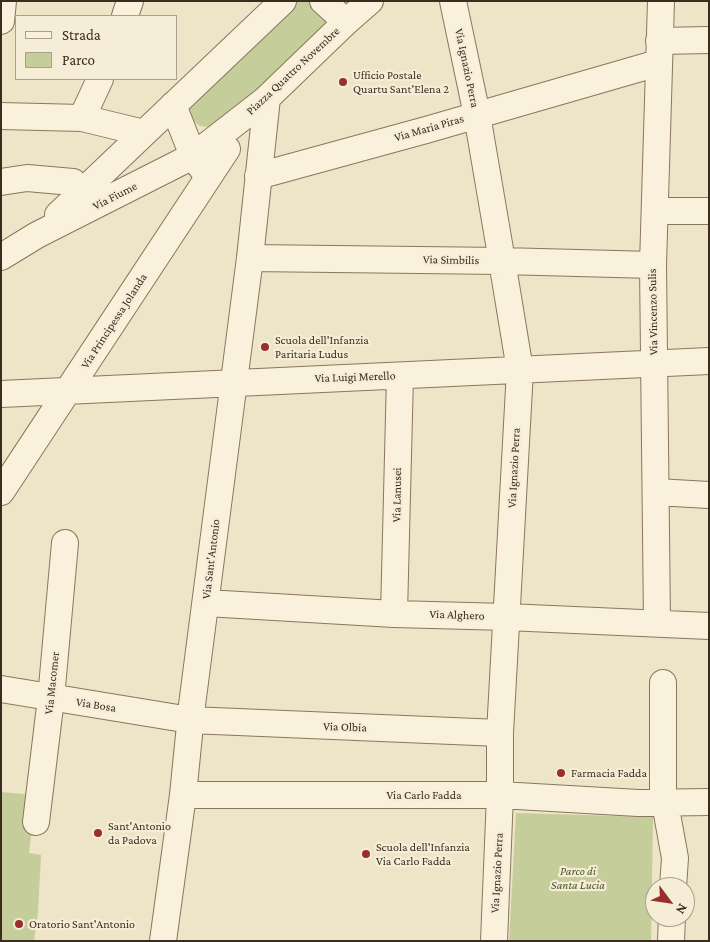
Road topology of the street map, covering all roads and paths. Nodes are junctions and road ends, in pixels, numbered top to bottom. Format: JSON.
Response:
{"nodes":[{"id":1,"x":3,"y":1,"type":"edge"},
{"id":2,"x":130,"y":1,"type":"edge"},
{"id":3,"x":283,"y":1,"type":"edge"},
{"id":4,"x":324,"y":1,"type":"edge"},
{"id":5,"x":370,"y":1,"type":"edge"},
{"id":6,"x":452,"y":1,"type":"edge"},
{"id":7,"x":660,"y":1,"type":"edge"},
{"id":8,"x":125,"y":15,"type":"edge"},
{"id":9,"x":1,"y":21,"type":"edge"},
{"id":10,"x":346,"y":22,"type":"junction"},
{"id":11,"x":709,"y":40,"type":"edge"},
{"id":12,"x":659,"y":52,"type":"junction"},
{"id":13,"x":100,"y":80,"type":"edge"},
{"id":14,"x":267,"y":98,"type":"junction"},
{"id":15,"x":173,"y":105,"type":"junction"},
{"id":16,"x":477,"y":115,"type":"junction"},
{"id":17,"x":1,"y":116,"type":"edge"},
{"id":18,"x":82,"y":118,"type":"junction"},
{"id":19,"x":144,"y":133,"type":"junction"},
{"id":20,"x":193,"y":156,"type":"junction"},
{"id":21,"x":243,"y":160,"type":"junction"},
{"id":22,"x":208,"y":177,"type":"junction"},
{"id":23,"x":1,"y":182,"type":"edge"},
{"id":24,"x":82,"y":193,"type":"junction"},
{"id":25,"x":655,"y":211,"type":"junction"},
{"id":26,"x":709,"y":212,"type":"edge"},
{"id":27,"x":38,"y":235,"type":"junction"},
{"id":28,"x":1,"y":257,"type":"edge"},
{"id":29,"x":250,"y":258,"type":"junction"},
{"id":30,"x":502,"y":261,"type":"junction"},
{"id":31,"x":653,"y":265,"type":"junction"},
{"id":32,"x":709,"y":361,"type":"edge"},
{"id":33,"x":654,"y":363,"type":"junction"},
{"id":34,"x":520,"y":370,"type":"junction"},
{"id":35,"x":400,"y":376,"type":"junction"},
{"id":36,"x":233,"y":383,"type":"junction"},
{"id":37,"x":68,"y":391,"type":"junction"},
{"id":38,"x":1,"y":394,"type":"edge"},
{"id":39,"x":1,"y":492,"type":"edge"},
{"id":40,"x":656,"y":492,"type":"junction"},
{"id":41,"x":709,"y":495,"type":"edge"},
{"id":42,"x":65,"y":543,"type":"dead end"},
{"id":43,"x":206,"y":604,"type":"junction"},
{"id":44,"x":394,"y":614,"type":"junction"},
{"id":45,"x":507,"y":617,"type":"junction"},
{"id":46,"x":656,"y":623,"type":"junction"},
{"id":47,"x":709,"y":626,"type":"edge"},
{"id":48,"x":663,"y":683,"type":"dead end"},
{"id":49,"x":1,"y":689,"type":"edge"},
{"id":50,"x":51,"y":698,"type":"junction"},
{"id":51,"x":190,"y":720,"type":"junction"},
{"id":52,"x":500,"y":733,"type":"junction"},
{"id":53,"x":183,"y":795,"type":"junction"},
{"id":54,"x":500,"y":795,"type":"junction"},
{"id":55,"x":709,"y":802,"type":"edge"},
{"id":56,"x":664,"y":803,"type":"junction"},
{"id":57,"x":36,"y":822,"type":"dead end"},
{"id":58,"x":674,"y":877,"type":"edge"},
{"id":59,"x":672,"y":927,"type":"edge"},
{"id":60,"x":163,"y":941,"type":"edge"},
{"id":61,"x":494,"y":941,"type":"edge"},
{"id":62,"x":671,"y":941,"type":"edge"}],
"edges":[{"from":1,"to":9,"type":"street"},
{"from":2,"to":8,"type":"street"},
{"from":3,"to":15,"type":"street"},
{"from":4,"to":10,"type":"street","name":"Piazza Quattro Novembre"},
{"from":5,"to":10,"type":"street","name":"Piazza Quattro Novembre"},
{"from":6,"to":16,"type":"street","name":"Via Ignazio Perra"},
{"from":7,"to":12,"type":"street","name":"Via Vincenzo Sulis"},
{"from":10,"to":14,"type":"street","name":"Piazza Quattro Novembre"},
{"from":11,"to":12,"type":"street","name":"Via Maria Piras"},
{"from":12,"to":16,"type":"street","name":"Via Maria Piras"},
{"from":12,"to":25,"type":"street","name":"Via Vincenzo Sulis"},
{"from":13,"to":18,"type":"street"},
{"from":14,"to":20,"type":"street","name":"Piazza Quattro Novembre"},
{"from":14,"to":21,"type":"street","name":"Via Sant'Antonio"},
{"from":15,"to":19,"type":"street"},
{"from":15,"to":20,"type":"street"},
{"from":16,"to":21,"type":"street","name":"Via Maria Piras"},
{"from":16,"to":30,"type":"street","name":"Via Ignazio Perra"},
{"from":17,"to":18,"type":"street"},
{"from":18,"to":19,"type":"street"},
{"from":19,"to":24,"type":"street","name":"Via Fiume"},
{"from":20,"to":21,"type":"street"},
{"from":20,"to":22,"type":"street"},
{"from":20,"to":27,"type":"street","name":"Via Fiume"},
{"from":21,"to":22,"type":"street","name":"Via Principessa Jolanda"},
{"from":21,"to":29,"type":"street","name":"Via Sant'Antonio"},
{"from":22,"to":37,"type":"street","name":"Via Principessa Jolanda"},
{"from":23,"to":24,"type":"street"},
{"from":24,"to":27,"type":"street","name":"Via Fiume"},
{"from":25,"to":26,"type":"street"},
{"from":25,"to":31,"type":"street","name":"Via Vincenzo Sulis"},
{"from":27,"to":28,"type":"street","name":"Via Fiume"},
{"from":29,"to":30,"type":"street","name":"Via Simbilis"},
{"from":29,"to":36,"type":"street","name":"Via Sant'Antonio"},
{"from":30,"to":31,"type":"street","name":"Via Simbilis"},
{"from":30,"to":34,"type":"street","name":"Via Ignazio Perra"},
{"from":31,"to":33,"type":"street","name":"Via Vincenzo Sulis"},
{"from":32,"to":33,"type":"street","name":"Via Luigi Merello"},
{"from":33,"to":34,"type":"street","name":"Via Luigi Merello"},
{"from":33,"to":40,"type":"street","name":"Via Vincenzo Sulis"},
{"from":34,"to":35,"type":"street","name":"Via Luigi Merello"},
{"from":34,"to":45,"type":"street","name":"Via Ignazio Perra"},
{"from":35,"to":36,"type":"street","name":"Via Luigi Merello"},
{"from":35,"to":44,"type":"street","name":"Via Lanusei"},
{"from":36,"to":37,"type":"street","name":"Via Luigi Merello"},
{"from":36,"to":43,"type":"street","name":"Via Sant'Antonio"},
{"from":37,"to":38,"type":"street","name":"Via Luigi Merello"},
{"from":37,"to":39,"type":"street","name":"Via Principessa Jolanda"},
{"from":40,"to":41,"type":"street"},
{"from":40,"to":46,"type":"street","name":"Via Vincenzo Sulis"},
{"from":42,"to":50,"type":"street","name":"Via Macomer"},
{"from":43,"to":44,"type":"street","name":"Via Alghero"},
{"from":43,"to":51,"type":"street","name":"Via Sant'Antonio"},
{"from":44,"to":45,"type":"street","name":"Via Alghero"},
{"from":45,"to":46,"type":"street","name":"Via Alghero"},
{"from":45,"to":52,"type":"street","name":"Via Ignazio Perra"},
{"from":46,"to":47,"type":"street","name":"Via Alghero"},
{"from":48,"to":56,"type":"street"},
{"from":49,"to":50,"type":"street","name":"Via Bosa"},
{"from":50,"to":51,"type":"street","name":"Via Bosa"},
{"from":50,"to":57,"type":"street","name":"Via Macomer"},
{"from":51,"to":52,"type":"street","name":"Via Olbia"},
{"from":51,"to":53,"type":"street","name":"Via Sant'Antonio"},
{"from":52,"to":54,"type":"street","name":"Via Ignazio Perra"},
{"from":53,"to":54,"type":"street","name":"Via Carlo Fadda"},
{"from":53,"to":60,"type":"street","name":"Via Sant'Antonio"},
{"from":54,"to":56,"type":"street","name":"Via Carlo Fadda"},
{"from":54,"to":61,"type":"street","name":"Via Ignazio Perra"},
{"from":55,"to":56,"type":"street","name":"Via Carlo Fadda"},
{"from":56,"to":58,"type":"street"},
{"from":59,"to":62,"type":"street"}]}
